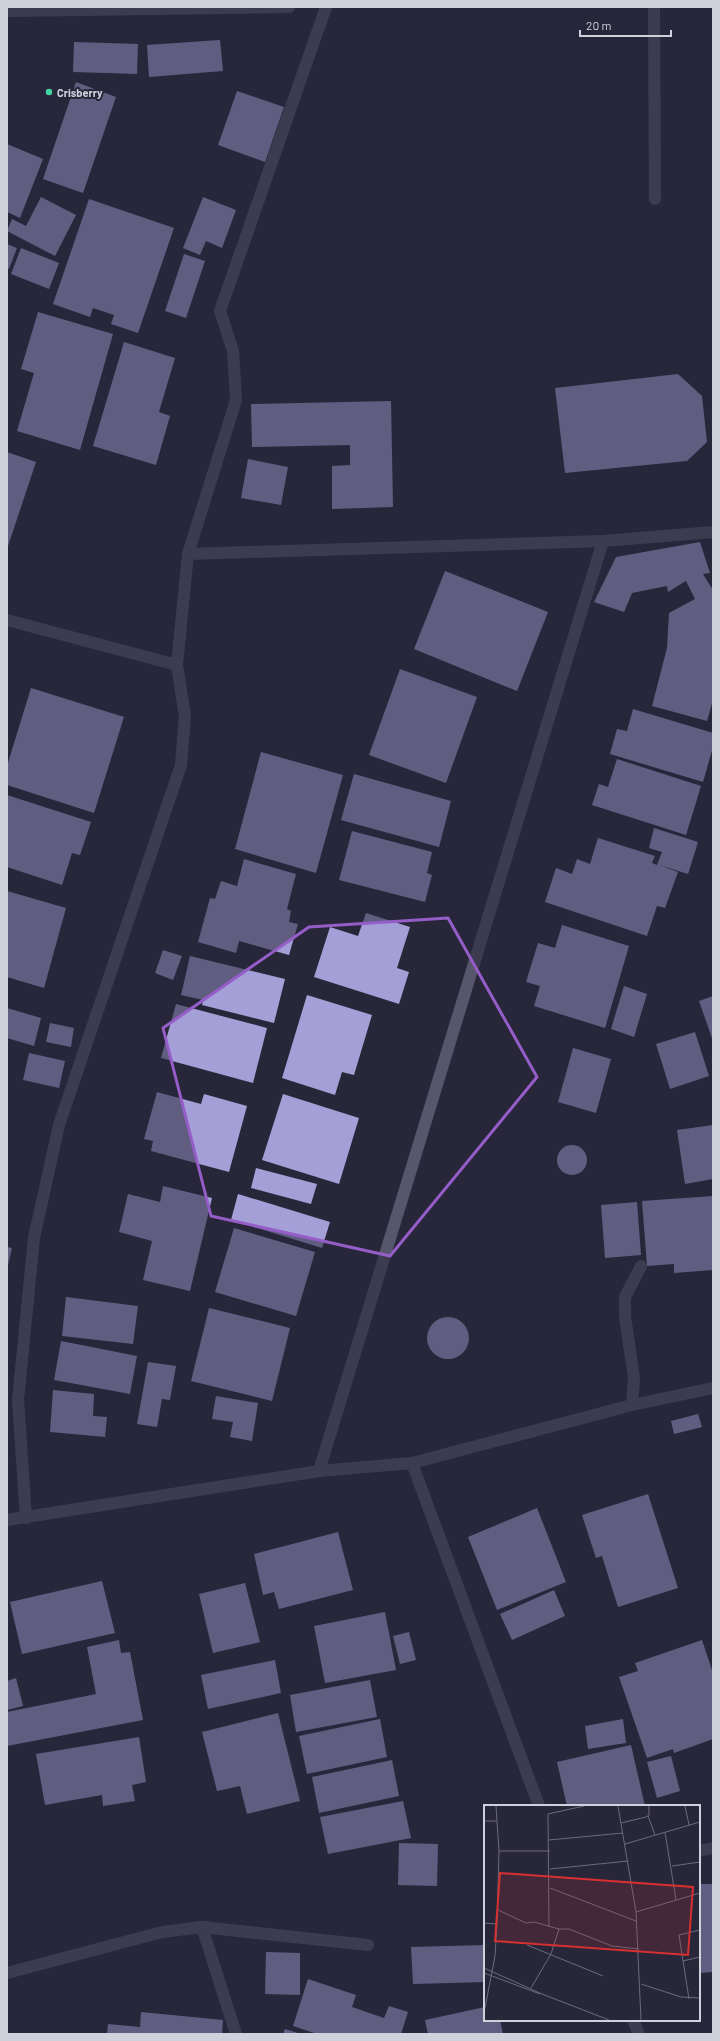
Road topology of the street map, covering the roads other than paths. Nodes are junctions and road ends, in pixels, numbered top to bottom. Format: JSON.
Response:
{"nodes":[{"id":1,"x":290,"y":7,"type":"edge"},
{"id":2,"x":326,"y":7,"type":"edge"},
{"id":3,"x":654,"y":7,"type":"edge"},
{"id":4,"x":185,"y":8,"type":"edge"},
{"id":5,"x":7,"y":11,"type":"edge"},
{"id":6,"x":655,"y":199,"type":"dead end"},
{"id":7,"x":713,"y":532,"type":"edge"},
{"id":8,"x":603,"y":541,"type":"junction"},
{"id":9,"x":188,"y":554,"type":"junction"},
{"id":10,"x":7,"y":620,"type":"edge"},
{"id":11,"x":177,"y":665,"type":"junction"},
{"id":12,"x":641,"y":1266,"type":"dead end"},
{"id":13,"x":713,"y":1388,"type":"edge"},
{"id":14,"x":632,"y":1405,"type":"junction"},
{"id":15,"x":412,"y":1464,"type":"junction"},
{"id":16,"x":319,"y":1470,"type":"junction"},
{"id":17,"x":26,"y":1518,"type":"junction"},
{"id":18,"x":7,"y":1520,"type":"edge"},
{"id":19,"x":539,"y":1805,"type":"edge"},
{"id":20,"x":713,"y":1848,"type":"edge"},
{"id":21,"x":700,"y":1851,"type":"edge"},
{"id":22,"x":202,"y":1927,"type":"junction"},
{"id":23,"x":368,"y":1945,"type":"dead end"},
{"id":24,"x":7,"y":1973,"type":"edge"},
{"id":25,"x":633,"y":2021,"type":"edge"},
{"id":26,"x":236,"y":2034,"type":"edge"},
{"id":27,"x":639,"y":2034,"type":"edge"}],
"edges":[{"from":1,"to":4,"type":"street"},
{"from":2,"to":9,"type":"street"},
{"from":3,"to":6,"type":"street"},
{"from":4,"to":5,"type":"street"},
{"from":7,"to":8,"type":"street"},
{"from":8,"to":9,"type":"street"},
{"from":8,"to":16,"type":"street"},
{"from":9,"to":11,"type":"street"},
{"from":10,"to":11,"type":"street"},
{"from":11,"to":17,"type":"street"},
{"from":12,"to":14,"type":"street"},
{"from":13,"to":14,"type":"street"},
{"from":14,"to":15,"type":"street"},
{"from":15,"to":16,"type":"street"},
{"from":15,"to":19,"type":"street"},
{"from":16,"to":17,"type":"street"},
{"from":17,"to":18,"type":"street"},
{"from":20,"to":21,"type":"street"},
{"from":22,"to":23,"type":"street"},
{"from":22,"to":24,"type":"street"},
{"from":22,"to":26,"type":"street"},
{"from":25,"to":27,"type":"street"}]}
